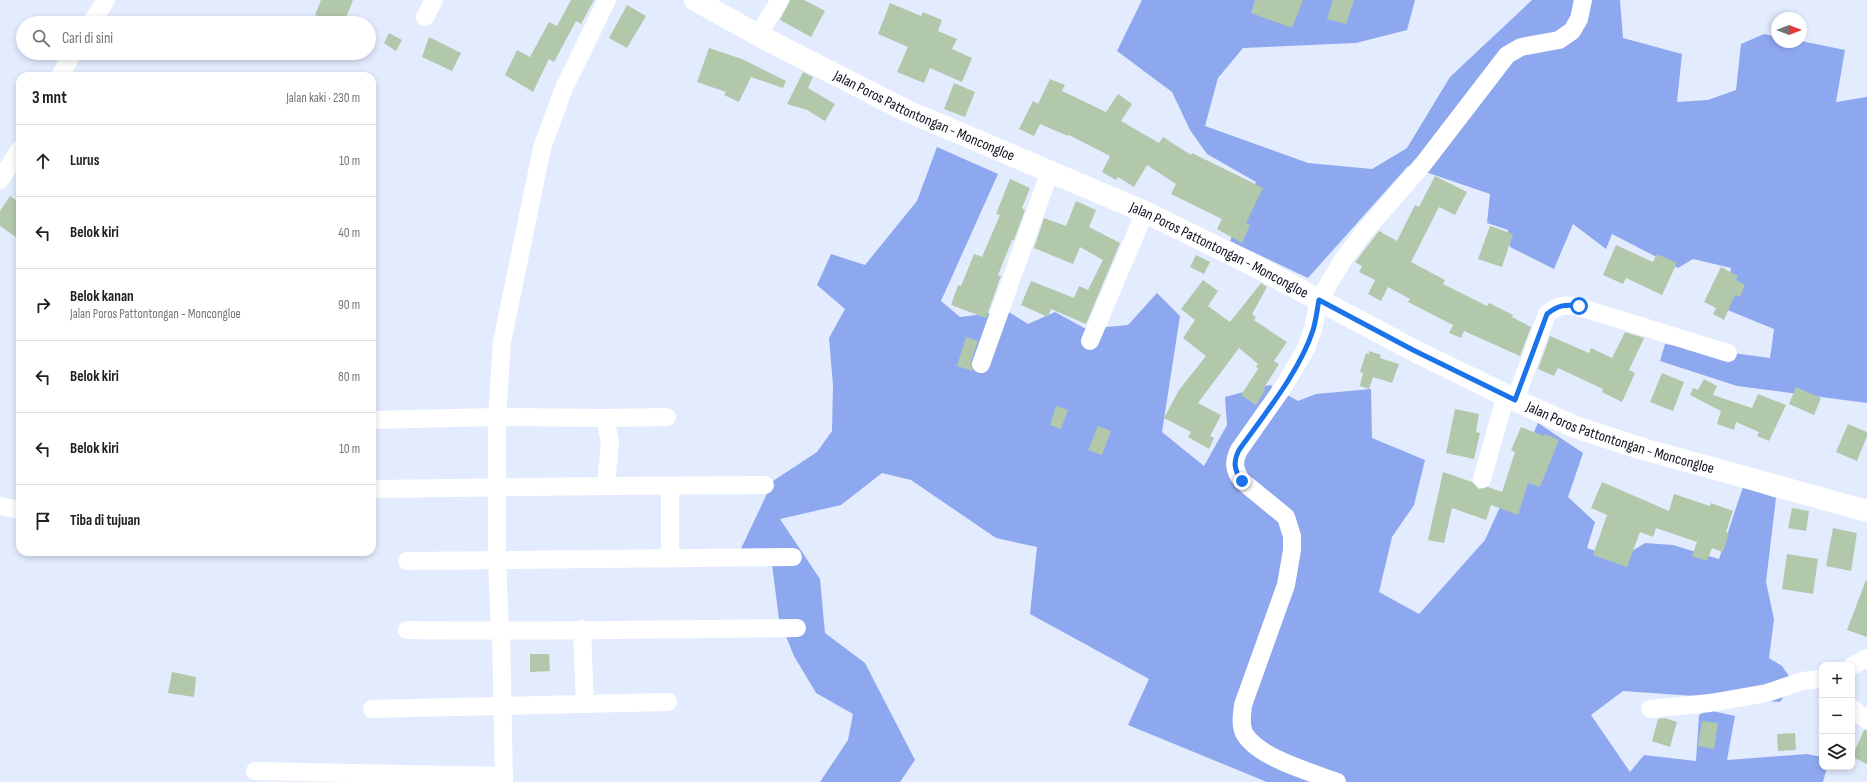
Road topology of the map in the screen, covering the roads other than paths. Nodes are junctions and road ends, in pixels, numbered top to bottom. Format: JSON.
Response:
{"nodes":[{"id":1,"x":106,"y":0,"type":"edge"},
{"id":2,"x":434,"y":0,"type":"edge"},
{"id":3,"x":607,"y":0,"type":"edge"},
{"id":4,"x":695,"y":0,"type":"edge"},
{"id":5,"x":780,"y":0,"type":"edge"},
{"id":6,"x":1583,"y":0,"type":"edge"},
{"id":7,"x":96,"y":16,"type":"edge"},
{"id":8,"x":425,"y":17,"type":"dead end"},
{"id":9,"x":758,"y":35,"type":"junction"},
{"id":10,"x":69,"y":60,"type":"edge"},
{"id":11,"x":62,"y":72,"type":"edge"},
{"id":12,"x":16,"y":155,"type":"edge"},
{"id":13,"x":1050,"y":171,"type":"junction"},
{"id":14,"x":0,"y":180,"type":"edge"},
{"id":15,"x":1145,"y":212,"type":"junction"},
{"id":16,"x":1319,"y":300,"type":"junction"},
{"id":17,"x":1090,"y":341,"type":"dead end"},
{"id":18,"x":1728,"y":353,"type":"dead end"},
{"id":19,"x":981,"y":364,"type":"dead end"},
{"id":20,"x":1511,"y":398,"type":"junction"},
{"id":21,"x":497,"y":417,"type":"junction"},
{"id":22,"x":668,"y":417,"type":"dead end"},
{"id":23,"x":605,"y":418,"type":"junction"},
{"id":24,"x":376,"y":420,"type":"edge"},
{"id":25,"x":1482,"y":479,"type":"dead end"},
{"id":26,"x":765,"y":485,"type":"dead end"},
{"id":27,"x":606,"y":486,"type":"junction"},
{"id":28,"x":670,"y":486,"type":"junction"},
{"id":29,"x":498,"y":487,"type":"junction"},
{"id":30,"x":376,"y":489,"type":"edge"},
{"id":31,"x":0,"y":506,"type":"edge"},
{"id":32,"x":16,"y":509,"type":"edge"},
{"id":33,"x":1867,"y":511,"type":"edge"},
{"id":34,"x":793,"y":557,"type":"dead end"},
{"id":35,"x":670,"y":558,"type":"junction"},
{"id":36,"x":497,"y":559,"type":"junction"},
{"id":37,"x":407,"y":561,"type":"dead end"},
{"id":38,"x":796,"y":628,"type":"dead end"},
{"id":39,"x":407,"y":630,"type":"dead end"},
{"id":40,"x":582,"y":630,"type":"junction"},
{"id":41,"x":501,"y":632,"type":"junction"},
{"id":42,"x":1867,"y":658,"type":"edge"},
{"id":43,"x":1855,"y":664,"type":"edge"},
{"id":44,"x":1819,"y":679,"type":"edge"},
{"id":45,"x":668,"y":702,"type":"dead end"},
{"id":46,"x":585,"y":704,"type":"junction"},
{"id":47,"x":504,"y":705,"type":"junction"},
{"id":48,"x":372,"y":709,"type":"dead end"},
{"id":49,"x":1650,"y":709,"type":"dead end"},
{"id":50,"x":1855,"y":710,"type":"edge"},
{"id":51,"x":1867,"y":720,"type":"edge"},
{"id":52,"x":255,"y":771,"type":"dead end"},
{"id":53,"x":285,"y":777,"type":"edge"},
{"id":54,"x":356,"y":778,"type":"edge"},
{"id":55,"x":431,"y":778,"type":"edge"},
{"id":56,"x":504,"y":779,"type":"edge"},
{"id":57,"x":1337,"y":782,"type":"edge"}],
"edges":[{"from":1,"to":7,"type":"street"},
{"from":2,"to":8,"type":"street"},
{"from":3,"to":21,"type":"street"},
{"from":4,"to":9,"type":"street","name":"Jalan Poros Pattontongan - Moncongloe"},
{"from":5,"to":9,"type":"street"},
{"from":6,"to":16,"type":"street"},
{"from":9,"to":13,"type":"street","name":"Jalan Poros Pattontongan - Moncongloe"},
{"from":10,"to":11,"type":"street"},
{"from":12,"to":14,"type":"street"},
{"from":13,"to":15,"type":"street","name":"Jalan Poros Pattontongan - Moncongloe"},
{"from":13,"to":19,"type":"street"},
{"from":15,"to":16,"type":"street","name":"Jalan Poros Pattontongan - Moncongloe"},
{"from":15,"to":17,"type":"street"},
{"from":16,"to":20,"type":"street","name":"Jalan Poros Pattontongan - Moncongloe"},
{"from":16,"to":57,"type":"street"},
{"from":18,"to":20,"type":"street"},
{"from":20,"to":25,"type":"street"},
{"from":20,"to":33,"type":"street","name":"Jalan Poros Pattontongan - Moncongloe"},
{"from":21,"to":23,"type":"street"},
{"from":21,"to":24,"type":"street"},
{"from":21,"to":29,"type":"street"},
{"from":22,"to":23,"type":"street"},
{"from":23,"to":27,"type":"street"},
{"from":26,"to":28,"type":"street"},
{"from":27,"to":28,"type":"street"},
{"from":27,"to":29,"type":"street"},
{"from":28,"to":35,"type":"street"},
{"from":29,"to":30,"type":"street"},
{"from":29,"to":36,"type":"street"},
{"from":31,"to":32,"type":"street"},
{"from":34,"to":35,"type":"street"},
{"from":35,"to":36,"type":"street"},
{"from":36,"to":37,"type":"street"},
{"from":36,"to":41,"type":"street"},
{"from":38,"to":40,"type":"street"},
{"from":39,"to":41,"type":"street"},
{"from":40,"to":41,"type":"street"},
{"from":40,"to":46,"type":"street"},
{"from":41,"to":47,"type":"street"},
{"from":42,"to":43,"type":"street"},
{"from":44,"to":49,"type":"street"},
{"from":45,"to":46,"type":"street"},
{"from":46,"to":47,"type":"street"},
{"from":47,"to":48,"type":"street"},
{"from":47,"to":56,"type":"street"},
{"from":50,"to":51,"type":"street"},
{"from":52,"to":53,"type":"street"},
{"from":53,"to":54,"type":"street"},
{"from":54,"to":55,"type":"street"},
{"from":55,"to":56,"type":"street"}]}
